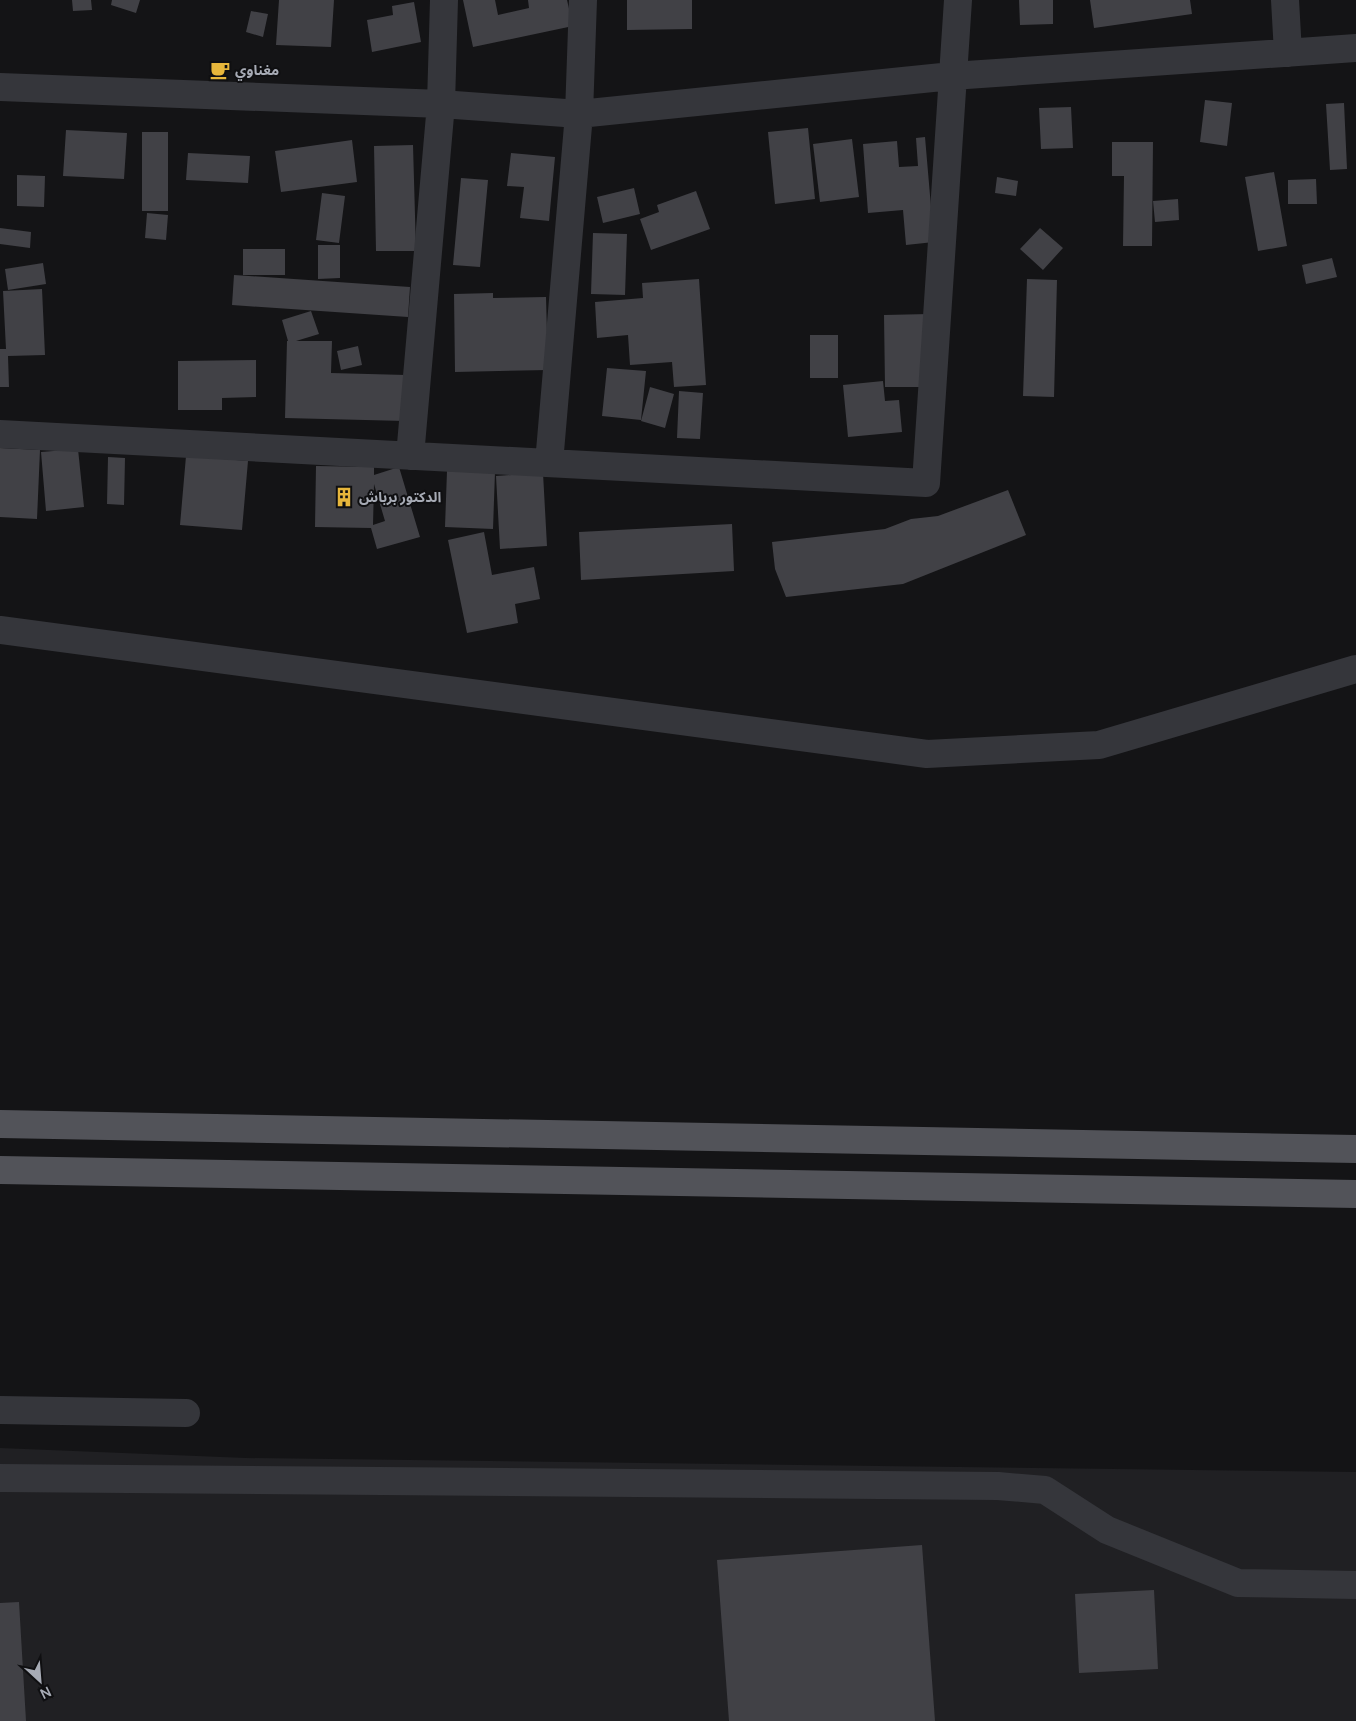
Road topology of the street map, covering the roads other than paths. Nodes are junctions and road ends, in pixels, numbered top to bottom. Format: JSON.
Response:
{"nodes":[{"id":1,"x":444,"y":0,"type":"edge"},
{"id":2,"x":583,"y":0,"type":"edge"},
{"id":3,"x":958,"y":0,"type":"edge"},
{"id":4,"x":1285,"y":0,"type":"edge"},
{"id":5,"x":1356,"y":48,"type":"edge"},
{"id":6,"x":1288,"y":53,"type":"junction"},
{"id":7,"x":952,"y":76,"type":"junction"},
{"id":8,"x":0,"y":87,"type":"edge"},
{"id":9,"x":441,"y":104,"type":"junction"},
{"id":10,"x":579,"y":114,"type":"junction"},
{"id":11,"x":0,"y":434,"type":"edge"},
{"id":12,"x":410,"y":456,"type":"junction"},
{"id":13,"x":549,"y":463,"type":"junction"},
{"id":14,"x":0,"y":630,"type":"edge"},
{"id":15,"x":1356,"y":669,"type":"edge"},
{"id":16,"x":0,"y":1124,"type":"edge"},
{"id":17,"x":1356,"y":1149,"type":"edge"},
{"id":18,"x":0,"y":1170,"type":"edge"},
{"id":19,"x":1356,"y":1194,"type":"edge"},
{"id":20,"x":0,"y":1410,"type":"edge"},
{"id":21,"x":186,"y":1413,"type":"dead end"},
{"id":22,"x":0,"y":1478,"type":"edge"},
{"id":23,"x":1356,"y":1585,"type":"edge"}],
"edges":[{"from":1,"to":9,"type":"street"},
{"from":2,"to":10,"type":"street"},
{"from":3,"to":7,"type":"street"},
{"from":4,"to":6,"type":"street"},
{"from":5,"to":6,"type":"street"},
{"from":6,"to":7,"type":"street"},
{"from":7,"to":10,"type":"street"},
{"from":7,"to":13,"type":"street"},
{"from":8,"to":9,"type":"street"},
{"from":9,"to":10,"type":"street"},
{"from":9,"to":12,"type":"street"},
{"from":10,"to":13,"type":"street"},
{"from":11,"to":12,"type":"street"},
{"from":12,"to":13,"type":"street"},
{"from":14,"to":15,"type":"street"},
{"from":16,"to":17,"type":"main road"},
{"from":18,"to":19,"type":"main road"},
{"from":20,"to":21,"type":"street"},
{"from":22,"to":23,"type":"street"}]}
